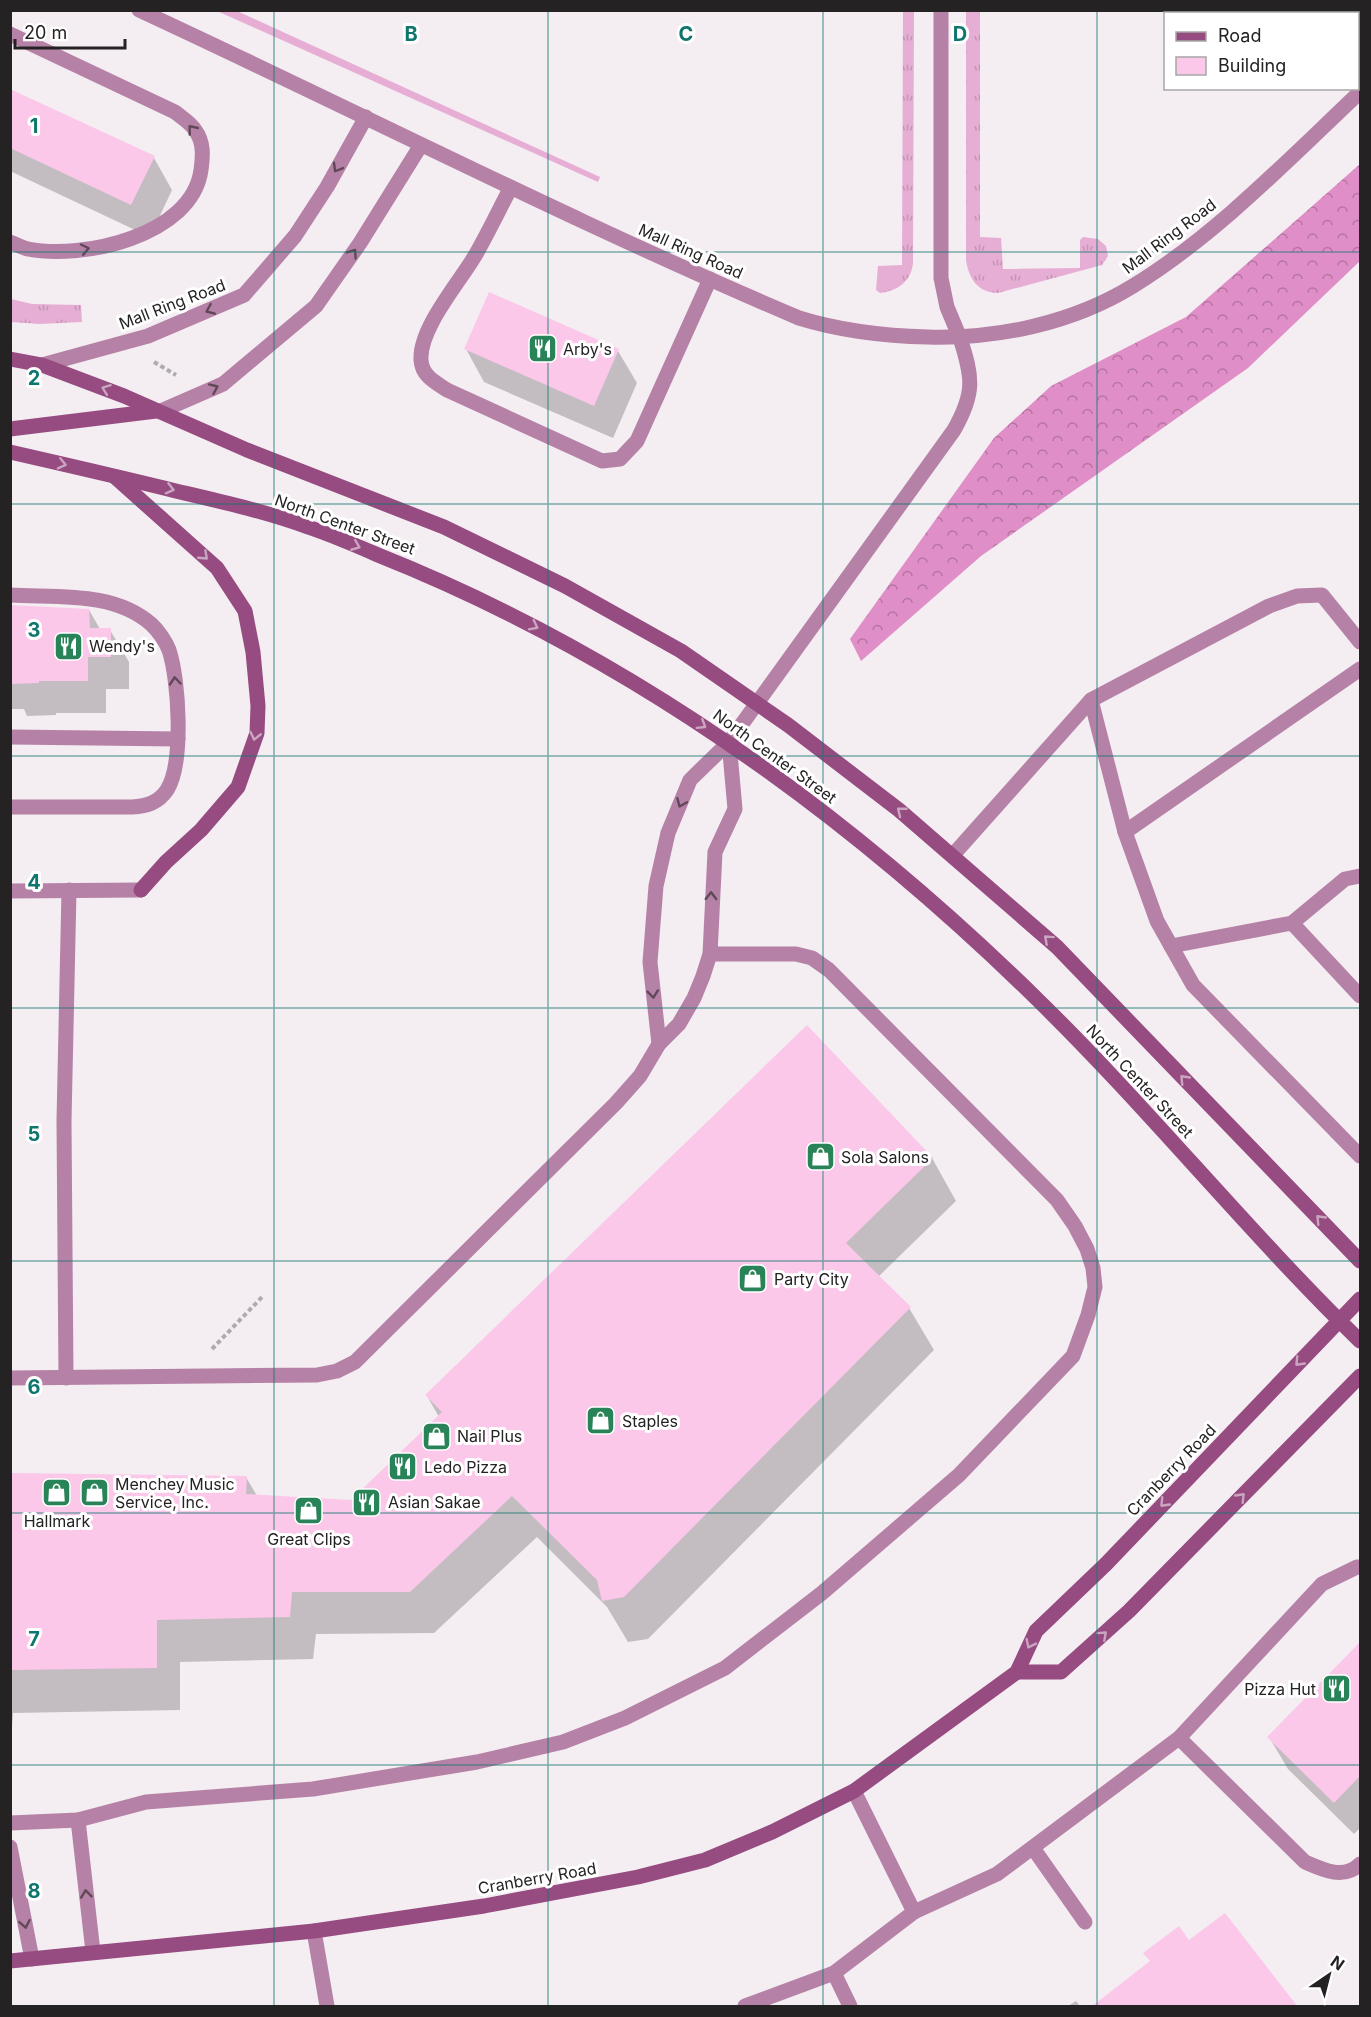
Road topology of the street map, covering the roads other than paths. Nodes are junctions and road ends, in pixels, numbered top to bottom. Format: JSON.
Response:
{"nodes":[{"id":1,"x":139,"y":10,"type":"edge"},
{"id":2,"x":941,"y":10,"type":"edge"},
{"id":3,"x":10,"y":34,"type":"edge"},
{"id":4,"x":1360,"y":92,"type":"edge"},
{"id":5,"x":366,"y":117,"type":"junction"},
{"id":6,"x":421,"y":145,"type":"junction"},
{"id":7,"x":510,"y":189,"type":"junction"},
{"id":8,"x":10,"y":242,"type":"edge"},
{"id":9,"x":710,"y":279,"type":"junction"},
{"id":10,"x":960,"y":338,"type":"junction"},
{"id":11,"x":10,"y":359,"type":"edge"},
{"id":12,"x":42,"y":365,"type":"junction"},
{"id":13,"x":160,"y":411,"type":"junction"},
{"id":14,"x":10,"y":429,"type":"edge"},
{"id":15,"x":10,"y":452,"type":"edge"},
{"id":16,"x":113,"y":476,"type":"junction"},
{"id":17,"x":10,"y":595,"type":"edge"},
{"id":18,"x":1360,"y":642,"type":"edge"},
{"id":19,"x":1360,"y":669,"type":"edge"},
{"id":20,"x":1091,"y":700,"type":"junction"},
{"id":21,"x":756,"y":704,"type":"junction"},
{"id":22,"x":10,"y":737,"type":"edge"},
{"id":23,"x":178,"y":739,"type":"junction"},
{"id":24,"x":729,"y":742,"type":"junction"},
{"id":25,"x":10,"y":807,"type":"edge"},
{"id":26,"x":1125,"y":832,"type":"junction"},
{"id":27,"x":953,"y":855,"type":"junction"},
{"id":28,"x":1360,"y":876,"type":"edge"},
{"id":29,"x":69,"y":890,"type":"junction"},
{"id":30,"x":10,"y":891,"type":"edge"},
{"id":31,"x":1292,"y":923,"type":"junction"},
{"id":32,"x":1171,"y":946,"type":"junction"},
{"id":33,"x":710,"y":954,"type":"junction"},
{"id":34,"x":1360,"y":996,"type":"edge"},
{"id":35,"x":659,"y":1044,"type":"junction"},
{"id":36,"x":1360,"y":1156,"type":"edge"},
{"id":37,"x":1360,"y":1261,"type":"edge"},
{"id":38,"x":1360,"y":1299,"type":"edge"},
{"id":39,"x":1340,"y":1320,"type":"junction"},
{"id":40,"x":1360,"y":1341,"type":"edge"},
{"id":41,"x":1360,"y":1376,"type":"edge"},
{"id":42,"x":10,"y":1378,"type":"edge"},
{"id":43,"x":66,"y":1378,"type":"junction"},
{"id":44,"x":1360,"y":1567,"type":"edge"},
{"id":45,"x":1017,"y":1672,"type":"junction"},
{"id":46,"x":1179,"y":1738,"type":"junction"},
{"id":47,"x":854,"y":1791,"type":"junction"},
{"id":48,"x":78,"y":1820,"type":"junction"},
{"id":49,"x":10,"y":1823,"type":"edge"},
{"id":50,"x":10,"y":1847,"type":"edge"},
{"id":51,"x":1033,"y":1848,"type":"junction"},
{"id":52,"x":1360,"y":1864,"type":"edge"},
{"id":53,"x":914,"y":1912,"type":"junction"},
{"id":54,"x":1085,"y":1922,"type":"dead end"},
{"id":55,"x":314,"y":1932,"type":"junction"},
{"id":56,"x":93,"y":1952,"type":"junction"},
{"id":57,"x":32,"y":1959,"type":"junction"},
{"id":58,"x":10,"y":1961,"type":"edge"},
{"id":59,"x":834,"y":1973,"type":"junction"},
{"id":60,"x":327,"y":2007,"type":"edge"},
{"id":61,"x":745,"y":2007,"type":"edge"},
{"id":62,"x":850,"y":2007,"type":"edge"}],
"edges":[{"from":1,"to":5,"type":"street","name":"Mall Ring Road"},
{"from":2,"to":10,"type":"street"},
{"from":8,"to":3,"type":"street","one_way":true},
{"from":4,"to":10,"type":"street","name":"Mall Ring Road"},
{"from":5,"to":6,"type":"street","name":"Mall Ring Road"},
{"from":5,"to":12,"type":"street","name":"Mall Ring Road","one_way":true},
{"from":6,"to":7,"type":"street","name":"Mall Ring Road"},
{"from":13,"to":6,"type":"street","one_way":true},
{"from":7,"to":9,"type":"street","name":"Mall Ring Road"},
{"from":7,"to":9,"type":"street"},
{"from":9,"to":10,"type":"street","name":"Mall Ring Road"},
{"from":10,"to":21,"type":"street"},
{"from":11,"to":12,"type":"street","name":"North Center Street"},
{"from":13,"to":12,"type":"street","name":"North Center Street","one_way":true},
{"from":13,"to":14,"type":"street"},
{"from":13,"to":21,"type":"street","name":"North Center Street"},
{"from":15,"to":16,"type":"street","name":"North Center Street","one_way":true},
{"from":16,"to":24,"type":"street","name":"North Center Street","one_way":true},
{"from":16,"to":29,"type":"street","one_way":true},
{"from":23,"to":17,"type":"street","one_way":true},
{"from":18,"to":20,"type":"street"},
{"from":19,"to":26,"type":"street"},
{"from":20,"to":26,"type":"street"},
{"from":20,"to":27,"type":"street"},
{"from":21,"to":24,"type":"street"},
{"from":27,"to":21,"type":"street","name":"North Center Street","one_way":true},
{"from":22,"to":23,"type":"street"},
{"from":23,"to":25,"type":"street"},
{"from":33,"to":24,"type":"street","one_way":true},
{"from":24,"to":35,"type":"street","one_way":true},
{"from":24,"to":39,"type":"street","name":"North Center Street"},
{"from":26,"to":32,"type":"street"},
{"from":37,"to":27,"type":"street","name":"North Center Street","one_way":true},
{"from":28,"to":31,"type":"street"},
{"from":29,"to":30,"type":"street"},
{"from":29,"to":43,"type":"street"},
{"from":31,"to":32,"type":"street"},
{"from":31,"to":34,"type":"street"},
{"from":32,"to":36,"type":"street"},
{"from":33,"to":35,"type":"street"},
{"from":33,"to":48,"type":"street"},
{"from":35,"to":43,"type":"street"},
{"from":38,"to":39,"type":"street","name":"Cranberry Road"},
{"from":39,"to":40,"type":"street","name":"North Center Street"},
{"from":39,"to":45,"type":"street","name":"Cranberry Road","one_way":true},
{"from":45,"to":41,"type":"street","one_way":true},
{"from":42,"to":43,"type":"street"},
{"from":44,"to":46,"type":"street"},
{"from":45,"to":47,"type":"street","name":"Cranberry Road"},
{"from":46,"to":51,"type":"street"},
{"from":46,"to":52,"type":"street"},
{"from":47,"to":53,"type":"street"},
{"from":47,"to":55,"type":"street","name":"Cranberry Road"},
{"from":48,"to":49,"type":"street"},
{"from":56,"to":48,"type":"street","one_way":true},
{"from":50,"to":57,"type":"street","one_way":true},
{"from":51,"to":53,"type":"street"},
{"from":51,"to":54,"type":"street"},
{"from":53,"to":59,"type":"street"},
{"from":55,"to":56,"type":"street","name":"Cranberry Road"},
{"from":55,"to":60,"type":"street"},
{"from":56,"to":57,"type":"street","name":"Cranberry Road"},
{"from":57,"to":58,"type":"street","name":"Cranberry Road"},
{"from":59,"to":61,"type":"street"},
{"from":59,"to":62,"type":"street"}]}
